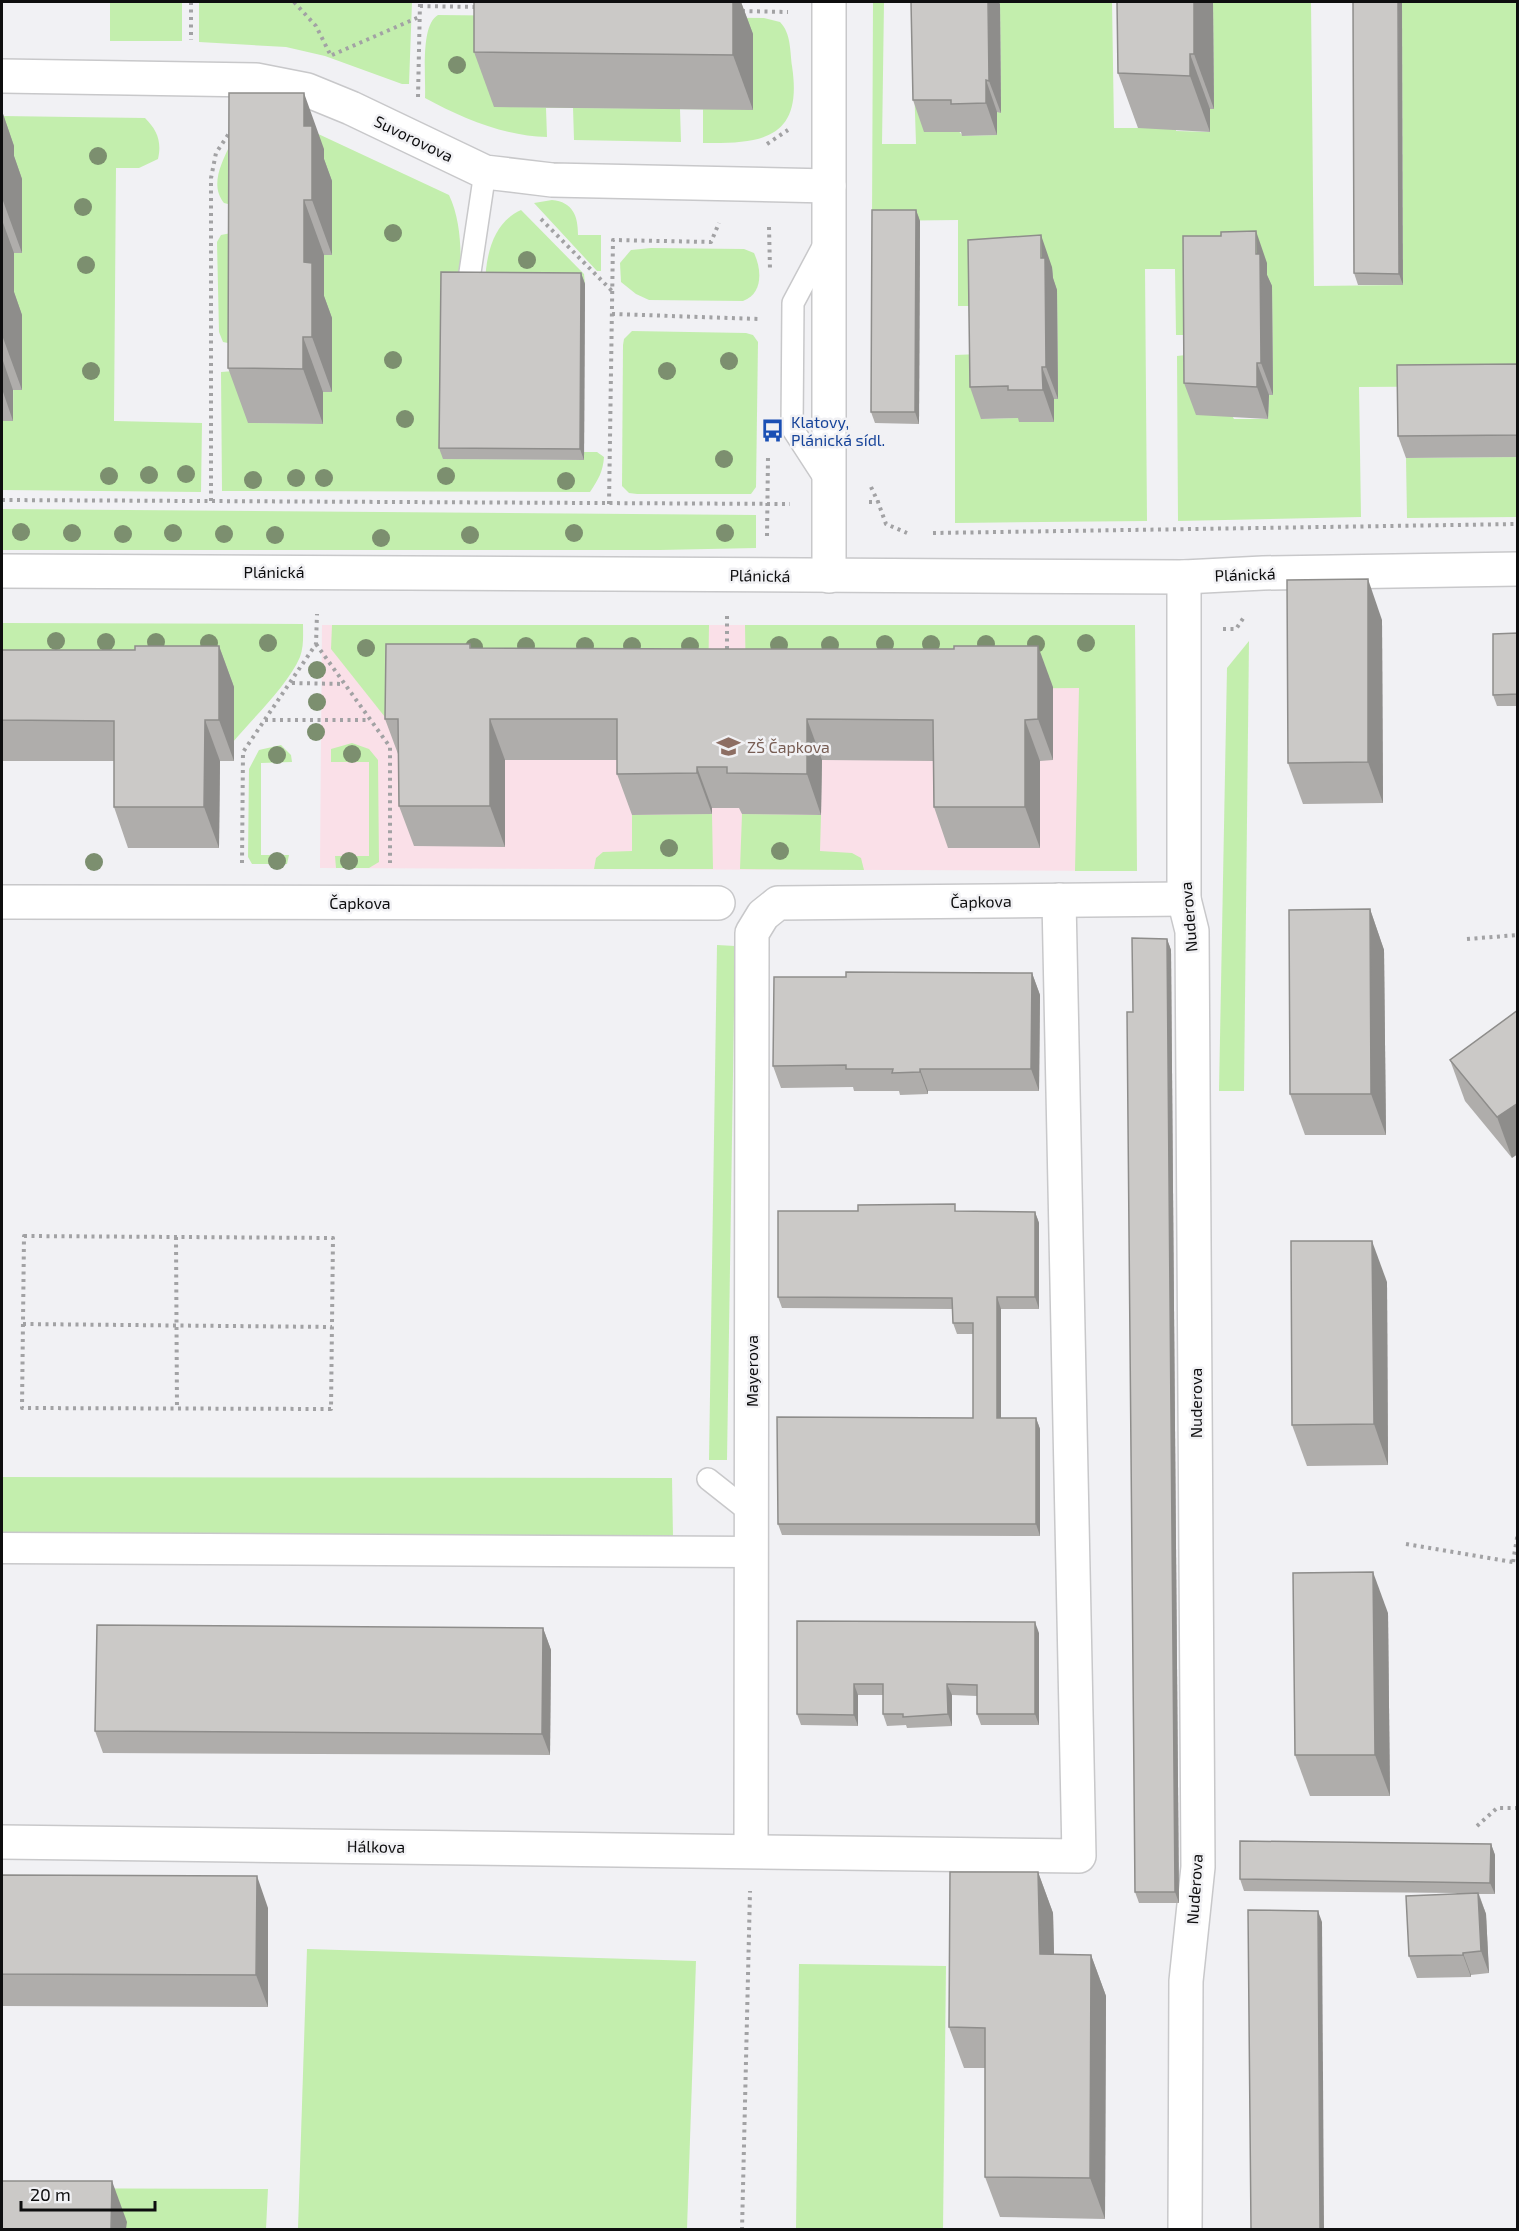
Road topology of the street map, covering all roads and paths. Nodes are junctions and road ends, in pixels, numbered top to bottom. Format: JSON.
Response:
{"nodes":[{"id":1,"x":191,"y":2,"type":"edge"},
{"id":2,"x":294,"y":2,"type":"edge"},
{"id":3,"x":784,"y":2,"type":"edge"},
{"id":4,"x":829,"y":2,"type":"edge"},
{"id":5,"x":420,"y":4,"type":"edge"},
{"id":6,"x":480,"y":7,"type":"edge"},
{"id":7,"x":741,"y":11,"type":"dead end"},
{"id":8,"x":789,"y":12,"type":"junction"},
{"id":9,"x":420,"y":17,"type":"junction"},
{"id":10,"x":792,"y":20,"type":"dead end"},
{"id":11,"x":191,"y":50,"type":"dead end"},
{"id":12,"x":332,"y":55,"type":"junction"},
{"id":13,"x":331,"y":66,"type":"dead end"},
{"id":14,"x":2,"y":76,"type":"edge"},
{"id":15,"x":408,"y":96,"type":"dead end"},
{"id":16,"x":235,"y":125,"type":"edge"},
{"id":17,"x":792,"y":125,"type":"dead end"},
{"id":18,"x":760,"y":147,"type":"dead end"},
{"id":19,"x":483,"y":185,"type":"junction"},
{"id":20,"x":829,"y":186,"type":"junction"},
{"id":21,"x":722,"y":219,"type":"dead end"},
{"id":22,"x":763,"y":222,"type":"dead end"},
{"id":23,"x":770,"y":274,"type":"dead end"},
{"id":24,"x":469,"y":279,"type":"edge"},
{"id":25,"x":612,"y":292,"type":"junction"},
{"id":26,"x":612,"y":314,"type":"junction"},
{"id":27,"x":770,"y":319,"type":"dead end"},
{"id":28,"x":768,"y":447,"type":"dead end"},
{"id":29,"x":829,"y":494,"type":"junction"},
{"id":30,"x":2,"y":500,"type":"edge"},
{"id":31,"x":211,"y":501,"type":"junction"},
{"id":32,"x":609,"y":504,"type":"junction"},
{"id":33,"x":768,"y":505,"type":"junction"},
{"id":34,"x":1518,"y":524,"type":"edge"},
{"id":35,"x":918,"y":533,"type":"dead end"},
{"id":36,"x":929,"y":533,"type":"dead end"},
{"id":37,"x":1518,"y":569,"type":"edge"},
{"id":38,"x":2,"y":571,"type":"edge"},
{"id":39,"x":765,"y":576,"type":"junction"},
{"id":40,"x":830,"y":576,"type":"junction"},
{"id":41,"x":1184,"y":577,"type":"junction"},
{"id":42,"x":317,"y":614,"type":"dead end"},
{"id":43,"x":727,"y":616,"type":"dead end"},
{"id":44,"x":316,"y":644,"type":"junction"},
{"id":45,"x":727,"y":658,"type":"edge"},
{"id":46,"x":291,"y":683,"type":"junction"},
{"id":47,"x":345,"y":684,"type":"junction"},
{"id":48,"x":265,"y":720,"type":"junction"},
{"id":49,"x":371,"y":720,"type":"junction"},
{"id":50,"x":242,"y":865,"type":"dead end"},
{"id":51,"x":390,"y":865,"type":"dead end"},
{"id":52,"x":1184,"y":899,"type":"junction"},
{"id":53,"x":1059,"y":900,"type":"junction"},
{"id":54,"x":2,"y":902,"type":"edge"},
{"id":55,"x":718,"y":903,"type":"dead end"},
{"id":56,"x":778,"y":903,"type":"joint"},
{"id":57,"x":1518,"y":935,"type":"edge"},
{"id":58,"x":1467,"y":939,"type":"dead end"},
{"id":59,"x":176,"y":1237,"type":"junction"},
{"id":60,"x":23,"y":1324,"type":"junction"},
{"id":61,"x":177,"y":1325,"type":"junction"},
{"id":62,"x":332,"y":1327,"type":"junction"},
{"id":63,"x":177,"y":1409,"type":"junction"},
{"id":64,"x":708,"y":1479,"type":"dead end"},
{"id":65,"x":751,"y":1513,"type":"junction"},
{"id":66,"x":1518,"y":1532,"type":"edge"},
{"id":67,"x":1406,"y":1544,"type":"dead end"},
{"id":68,"x":2,"y":1548,"type":"edge"},
{"id":69,"x":751,"y":1552,"type":"junction"},
{"id":70,"x":1515,"y":1563,"type":"edge"},
{"id":71,"x":1518,"y":1808,"type":"edge"},
{"id":72,"x":1477,"y":1826,"type":"dead end"},
{"id":73,"x":2,"y":1842,"type":"edge"},
{"id":74,"x":751,"y":1850,"type":"junction"},
{"id":75,"x":742,"y":2229,"type":"edge"},
{"id":76,"x":1185,"y":2229,"type":"edge"}],
"edges":[{"from":1,"to":11,"type":"path"},
{"from":2,"to":12,"type":"path"},
{"from":3,"to":8,"type":"path"},
{"from":4,"to":20,"type":"street"},
{"from":5,"to":6,"type":"path"},
{"from":5,"to":9,"type":"path"},
{"from":7,"to":8,"type":"path"},
{"from":8,"to":10,"type":"path"},
{"from":9,"to":12,"type":"path"},
{"from":9,"to":15,"type":"path"},
{"from":12,"to":13,"type":"path"},
{"from":14,"to":19,"type":"street","name":"Suvorovova"},
{"from":16,"to":31,"type":"path"},
{"from":17,"to":18,"type":"path"},
{"from":19,"to":20,"type":"street","name":"Suvorovova"},
{"from":19,"to":24,"type":"lane"},
{"from":19,"to":25,"type":"path"},
{"from":20,"to":29,"type":"street"},
{"from":21,"to":25,"type":"path"},
{"from":22,"to":23,"type":"path"},
{"from":25,"to":26,"type":"path"},
{"from":26,"to":27,"type":"path"},
{"from":26,"to":32,"type":"path"},
{"from":28,"to":33,"type":"path"},
{"from":29,"to":33,"type":"path"},
{"from":29,"to":35,"type":"path"},
{"from":29,"to":40,"type":"street"},
{"from":30,"to":31,"type":"path"},
{"from":31,"to":32,"type":"path"},
{"from":32,"to":33,"type":"path"},
{"from":33,"to":39,"type":"path"},
{"from":34,"to":36,"type":"path"},
{"from":37,"to":41,"type":"street","name":"Plánická"},
{"from":38,"to":39,"type":"street","name":"Plánická"},
{"from":39,"to":40,"type":"street","name":"Plánická"},
{"from":40,"to":41,"type":"street","name":"Plánická"},
{"from":41,"to":52,"type":"street","name":"Nuderova"},
{"from":42,"to":44,"type":"path"},
{"from":43,"to":45,"type":"path"},
{"from":44,"to":46,"type":"path"},
{"from":44,"to":47,"type":"path"},
{"from":46,"to":47,"type":"path"},
{"from":46,"to":48,"type":"path"},
{"from":47,"to":49,"type":"path"},
{"from":48,"to":49,"type":"path"},
{"from":48,"to":50,"type":"path"},
{"from":49,"to":51,"type":"path"},
{"from":52,"to":53,"type":"street","name":"Čapkova"},
{"from":52,"to":76,"type":"street","name":"Nuderova"},
{"from":53,"to":56,"type":"street","name":"Čapkova"},
{"from":53,"to":74,"type":"street","name":"Hálkova"},
{"from":54,"to":55,"type":"street","name":"Čapkova"},
{"from":56,"to":65,"type":"street","name":"Mayerova"},
{"from":57,"to":58,"type":"path"},
{"from":59,"to":60,"type":"path"},
{"from":59,"to":61,"type":"path"},
{"from":59,"to":62,"type":"path"},
{"from":60,"to":61,"type":"path"},
{"from":60,"to":63,"type":"path"},
{"from":61,"to":62,"type":"path"},
{"from":61,"to":63,"type":"path"},
{"from":62,"to":63,"type":"path"},
{"from":64,"to":65,"type":"lane"},
{"from":65,"to":69,"type":"street","name":"Mayerova"},
{"from":66,"to":70,"type":"path"},
{"from":67,"to":70,"type":"path"},
{"from":68,"to":69,"type":"street"},
{"from":69,"to":74,"type":"street","name":"Mayerova"},
{"from":71,"to":72,"type":"path"},
{"from":73,"to":74,"type":"street","name":"Hálkova"},
{"from":74,"to":75,"type":"path"}]}
